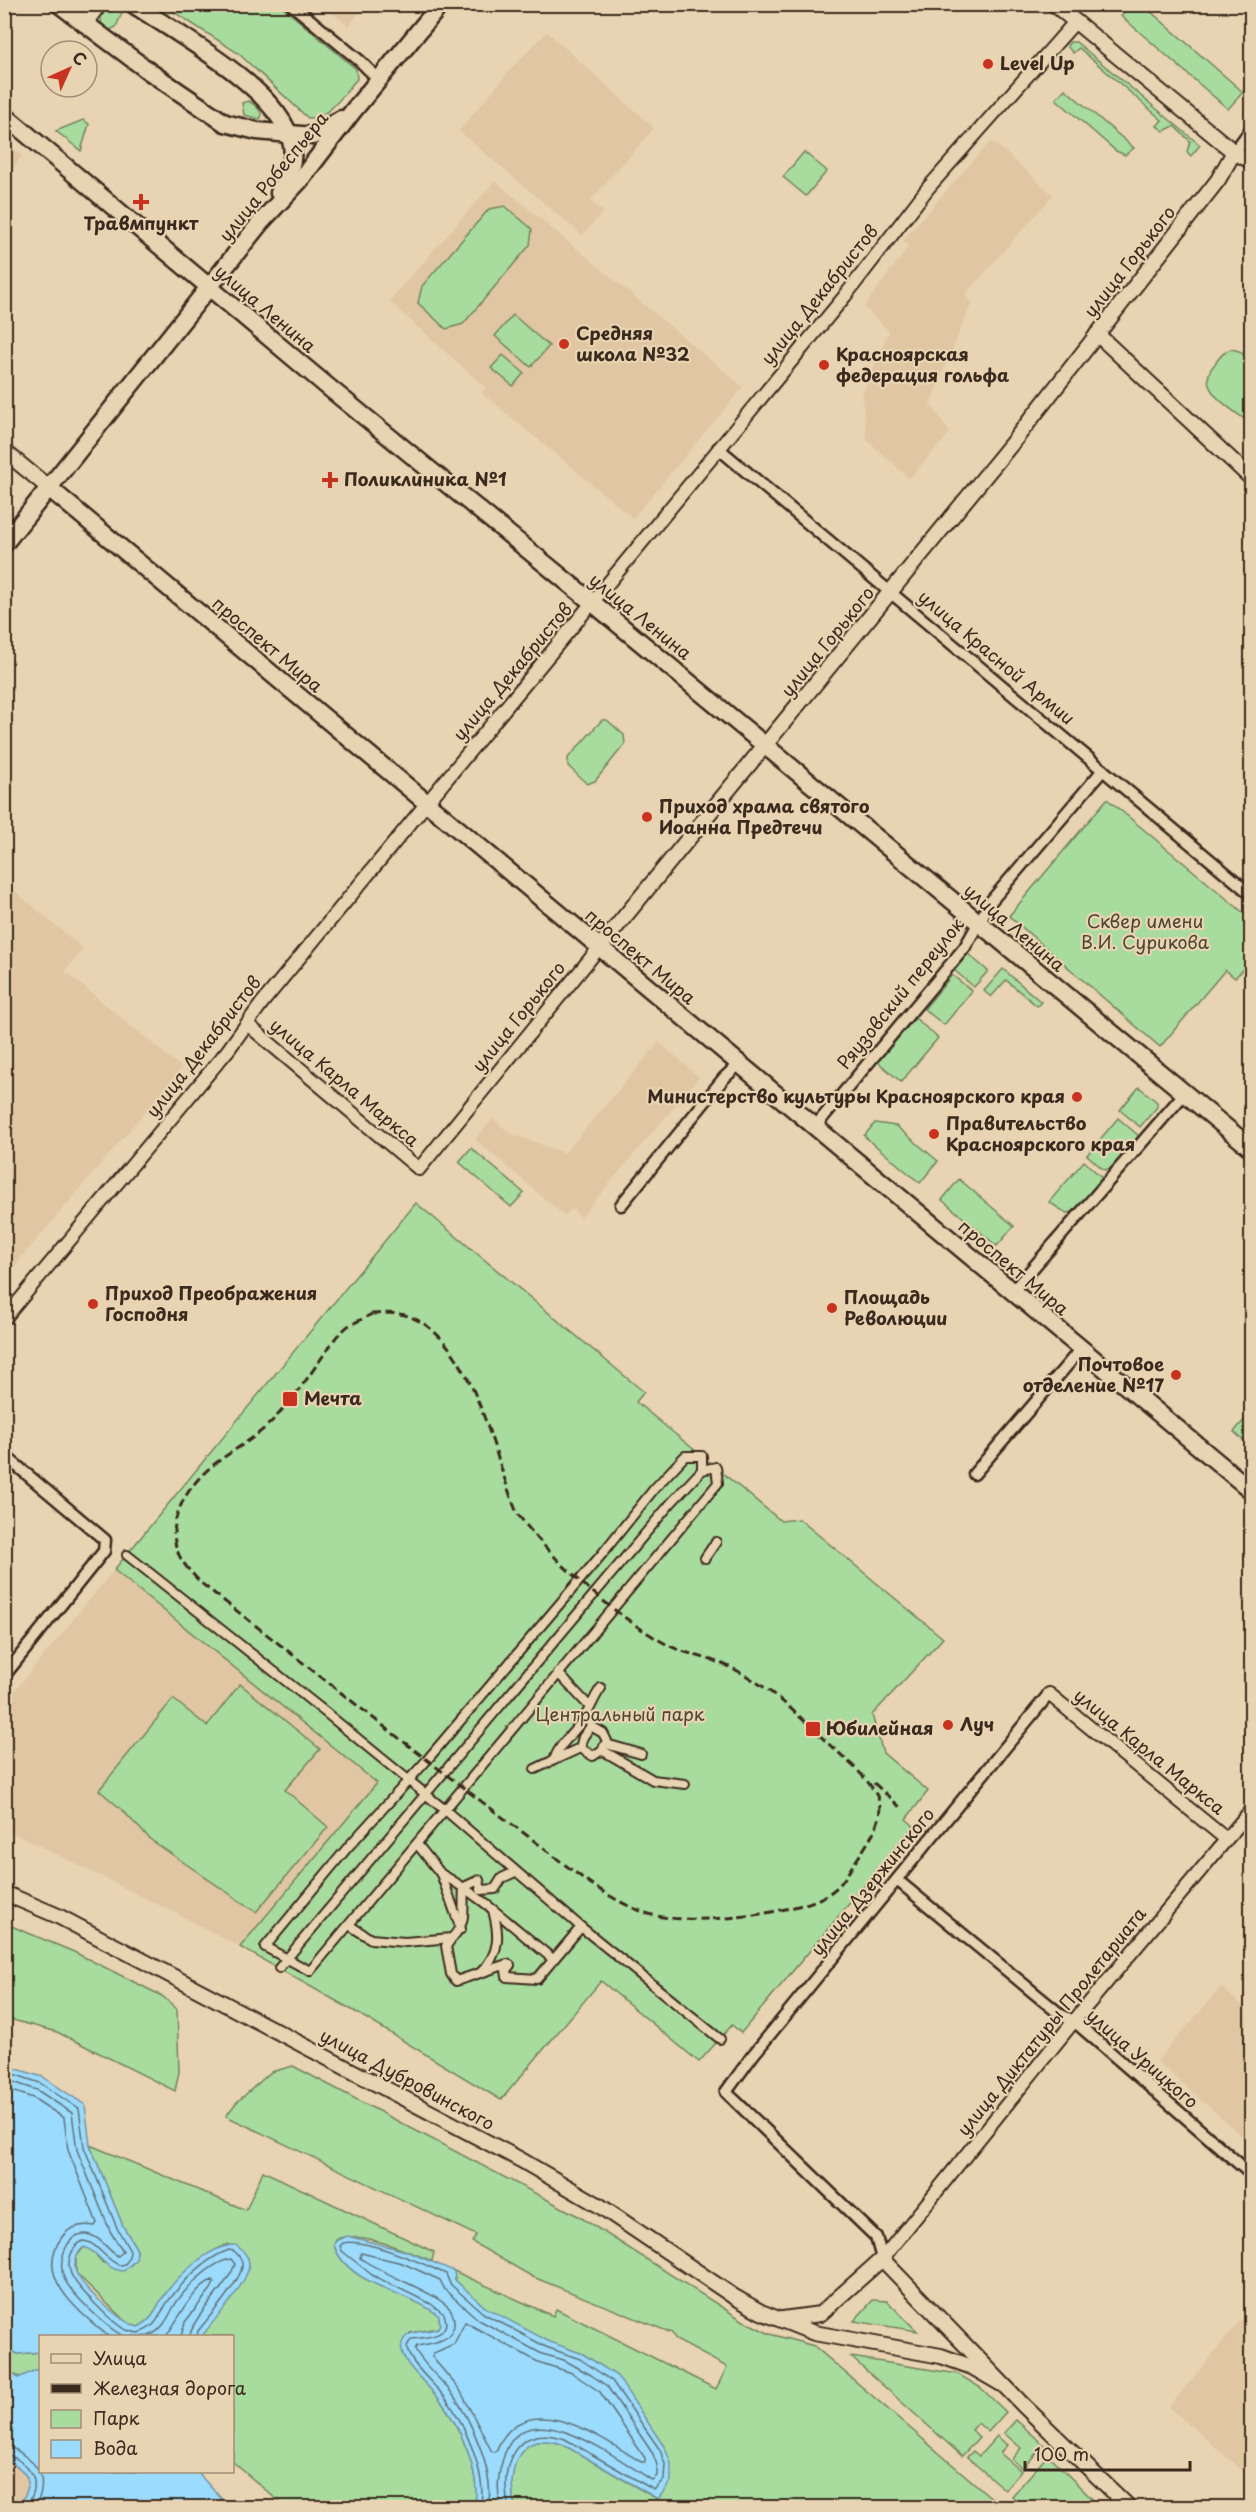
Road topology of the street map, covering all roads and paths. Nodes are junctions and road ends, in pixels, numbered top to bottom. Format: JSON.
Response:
{"nodes":[{"id":1,"x":59,"y":4,"type":"edge"},
{"id":2,"x":98,"y":4,"type":"edge"},
{"id":3,"x":132,"y":4,"type":"edge"},
{"id":4,"x":291,"y":4,"type":"edge"},
{"id":5,"x":441,"y":4,"type":"edge"},
{"id":6,"x":1054,"y":4,"type":"edge"},
{"id":7,"x":1075,"y":22,"type":"junction"},
{"id":8,"x":84,"y":23,"type":"junction"},
{"id":9,"x":379,"y":80,"type":"junction"},
{"id":10,"x":353,"y":111,"type":"junction"},
{"id":11,"x":4,"y":116,"type":"edge"},
{"id":12,"x":1251,"y":128,"type":"edge"},
{"id":13,"x":288,"y":134,"type":"junction"},
{"id":14,"x":1234,"y":152,"type":"junction"},
{"id":15,"x":1251,"y":162,"type":"edge"},
{"id":16,"x":261,"y":222,"type":"junction"},
{"id":17,"x":210,"y":288,"type":"junction"},
{"id":18,"x":1097,"y":334,"type":"junction"},
{"id":19,"x":718,"y":448,"type":"junction"},
{"id":20,"x":4,"y":451,"type":"edge"},
{"id":21,"x":1251,"y":478,"type":"edge"},
{"id":22,"x":49,"y":488,"type":"junction"},
{"id":23,"x":4,"y":543,"type":"edge"},
{"id":24,"x":892,"y":592,"type":"junction"},
{"id":25,"x":593,"y":603,"type":"junction"},
{"id":26,"x":764,"y":747,"type":"junction"},
{"id":27,"x":1103,"y":770,"type":"junction"},
{"id":28,"x":426,"y":804,"type":"junction"},
{"id":29,"x":1251,"y":895,"type":"edge"},
{"id":30,"x":979,"y":924,"type":"junction"},
{"id":31,"x":599,"y":948,"type":"junction"},
{"id":32,"x":247,"y":1024,"type":"junction"},
{"id":33,"x":738,"y":1065,"type":"junction"},
{"id":34,"x":1184,"y":1094,"type":"junction"},
{"id":35,"x":814,"y":1128,"type":"junction"},
{"id":36,"x":1251,"y":1149,"type":"edge"},
{"id":37,"x":419,"y":1169,"type":"joint"},
{"id":38,"x":621,"y":1205,"type":"dead end"},
{"id":39,"x":1012,"y":1292,"type":"junction"},
{"id":40,"x":4,"y":1319,"type":"edge"},
{"id":41,"x":1081,"y":1349,"type":"junction"},
{"id":42,"x":4,"y":1455,"type":"edge"},
{"id":43,"x":702,"y":1470,"type":"junction"},
{"id":44,"x":974,"y":1474,"type":"dead end"},
{"id":45,"x":1251,"y":1491,"type":"edge"},
{"id":46,"x":716,"y":1542,"type":"dead end"},
{"id":47,"x":127,"y":1555,"type":"dead end"},
{"id":48,"x":705,"y":1558,"type":"dead end"},
{"id":49,"x":558,"y":1673,"type":"junction"},
{"id":50,"x":4,"y":1676,"type":"edge"},
{"id":51,"x":601,"y":1688,"type":"dead end"},
{"id":52,"x":1048,"y":1694,"type":"joint"},
{"id":53,"x":588,"y":1710,"type":"junction"},
{"id":54,"x":591,"y":1726,"type":"junction"},
{"id":55,"x":604,"y":1747,"type":"junction"},
{"id":56,"x":580,"y":1748,"type":"junction"},
{"id":57,"x":632,"y":1752,"type":"junction"},
{"id":58,"x":641,"y":1754,"type":"dead end"},
{"id":59,"x":554,"y":1760,"type":"junction"},
{"id":60,"x":628,"y":1766,"type":"junction"},
{"id":61,"x":535,"y":1769,"type":"dead end"},
{"id":62,"x":409,"y":1781,"type":"junction"},
{"id":63,"x":685,"y":1784,"type":"dead end"},
{"id":64,"x":426,"y":1795,"type":"junction"},
{"id":65,"x":1251,"y":1809,"type":"edge"},
{"id":66,"x":445,"y":1810,"type":"junction"},
{"id":67,"x":1227,"y":1839,"type":"junction"},
{"id":68,"x":417,"y":1844,"type":"junction"},
{"id":69,"x":515,"y":1872,"type":"junction"},
{"id":70,"x":441,"y":1874,"type":"junction"},
{"id":71,"x":897,"y":1881,"type":"junction"},
{"id":72,"x":464,"y":1887,"type":"junction"},
{"id":73,"x":4,"y":1893,"type":"edge"},
{"id":74,"x":493,"y":1908,"type":"junction"},
{"id":75,"x":349,"y":1925,"type":"junction"},
{"id":76,"x":580,"y":1928,"type":"junction"},
{"id":77,"x":461,"y":1929,"type":"junction"},
{"id":78,"x":452,"y":1938,"type":"junction"},
{"id":79,"x":288,"y":1959,"type":"junction"},
{"id":80,"x":553,"y":1959,"type":"junction"},
{"id":81,"x":279,"y":1968,"type":"dead end"},
{"id":82,"x":482,"y":1971,"type":"junction"},
{"id":83,"x":1074,"y":2021,"type":"junction"},
{"id":84,"x":720,"y":2039,"type":"dead end"},
{"id":85,"x":726,"y":2092,"type":"joint"},
{"id":86,"x":1251,"y":2175,"type":"edge"},
{"id":87,"x":882,"y":2259,"type":"junction"},
{"id":88,"x":781,"y":2320,"type":"junction"},
{"id":89,"x":1003,"y":2385,"type":"junction"},
{"id":90,"x":1130,"y":2508,"type":"edge"}],
"edges":[{"from":1,"to":8,"type":"main road"},
{"from":2,"to":8,"type":"main road"},
{"from":3,"to":13,"type":"main road"},
{"from":4,"to":9,"type":"street"},
{"from":5,"to":9,"type":"main road","name":"улица Робеспьера"},
{"from":6,"to":7,"type":"main road"},
{"from":7,"to":14,"type":"main road"},
{"from":7,"to":19,"type":"street","name":"улица Декабристов"},
{"from":8,"to":13,"type":"main road"},
{"from":9,"to":10,"type":"main road","name":"улица Робеспьера"},
{"from":10,"to":13,"type":"main road"},
{"from":10,"to":16,"type":"main road","name":"улица Робеспьера"},
{"from":11,"to":17,"type":"main road","name":"улица Ленина"},
{"from":12,"to":14,"type":"street","name":"улица Горького"},
{"from":13,"to":16,"type":"main road"},
{"from":14,"to":15,"type":"main road"},
{"from":14,"to":18,"type":"main road","name":"улица Горького"},
{"from":16,"to":17,"type":"main road","name":"улица Робеспьера"},
{"from":17,"to":22,"type":"main road","name":"улица Робеспьера"},
{"from":17,"to":25,"type":"main road","name":"улица Ленина"},
{"from":18,"to":21,"type":"main road"},
{"from":18,"to":24,"type":"main road","name":"улица Горького"},
{"from":19,"to":24,"type":"street","name":"улица Красной Армии"},
{"from":19,"to":25,"type":"street","name":"улица Декабристов"},
{"from":20,"to":22,"type":"main road","name":"проспект Мира"},
{"from":22,"to":23,"type":"main road","name":"улица Робеспьера"},
{"from":22,"to":28,"type":"main road","name":"проспект Мира"},
{"from":24,"to":26,"type":"main road","name":"улица Горького"},
{"from":24,"to":27,"type":"street","name":"улица Красной Армии"},
{"from":25,"to":26,"type":"main road","name":"улица Ленина"},
{"from":25,"to":28,"type":"street","name":"улица Декабристов"},
{"from":26,"to":30,"type":"main road","name":"улица Ленина"},
{"from":26,"to":31,"type":"main road","name":"улица Горького"},
{"from":27,"to":29,"type":"street","name":"улица Красной Армии"},
{"from":27,"to":30,"type":"street","name":"Ряузовский переулок"},
{"from":28,"to":31,"type":"main road","name":"проспект Мира"},
{"from":28,"to":32,"type":"street","name":"улица Декабристов"},
{"from":30,"to":34,"type":"main road","name":"улица Ленина"},
{"from":30,"to":35,"type":"street","name":"Ряузовский переулок"},
{"from":31,"to":33,"type":"main road","name":"проспект Мира"},
{"from":31,"to":37,"type":"street","name":"улица Горького"},
{"from":32,"to":37,"type":"street","name":"улица Карла Маркса"},
{"from":32,"to":40,"type":"street","name":"улица Декабристов"},
{"from":33,"to":35,"type":"main road","name":"проспект Мира"},
{"from":33,"to":38,"type":"street"},
{"from":34,"to":36,"type":"main road","name":"улица Ленина"},
{"from":34,"to":39,"type":"street"},
{"from":35,"to":39,"type":"main road","name":"проспект Мира"},
{"from":39,"to":41,"type":"main road","name":"проспект Мира"},
{"from":41,"to":44,"type":"street"},
{"from":41,"to":45,"type":"main road","name":"проспект Мира"},
{"from":42,"to":50,"type":"street"},
{"from":43,"to":49,"type":"street"},
{"from":43,"to":62,"type":"street"},
{"from":43,"to":64,"type":"street"},
{"from":46,"to":48,"type":"street"},
{"from":47,"to":62,"type":"street"},
{"from":49,"to":53,"type":"street"},
{"from":49,"to":66,"type":"street"},
{"from":51,"to":53,"type":"street"},
{"from":52,"to":67,"type":"street","name":"улица Карла Маркса"},
{"from":52,"to":71,"type":"street","name":"улица Дзержинского"},
{"from":53,"to":54,"type":"street"},
{"from":53,"to":59,"type":"street"},
{"from":54,"to":55,"type":"street"},
{"from":54,"to":56,"type":"street"},
{"from":55,"to":56,"type":"street"},
{"from":55,"to":57,"type":"street"},
{"from":55,"to":60,"type":"street"},
{"from":56,"to":59,"type":"street"},
{"from":57,"to":58,"type":"street"},
{"from":57,"to":60,"type":"street"},
{"from":59,"to":61,"type":"street"},
{"from":60,"to":63,"type":"street"},
{"from":62,"to":64,"type":"street"},
{"from":62,"to":79,"type":"street"},
{"from":64,"to":66,"type":"street"},
{"from":64,"to":79,"type":"street"},
{"from":65,"to":67,"type":"street","name":"улица Диктатуры Пролетариата"},
{"from":66,"to":68,"type":"street"},
{"from":66,"to":69,"type":"street"},
{"from":67,"to":83,"type":"street","name":"улица Диктатуры Пролетариата"},
{"from":68,"to":70,"type":"street"},
{"from":68,"to":75,"type":"street"},
{"from":69,"to":72,"type":"street"},
{"from":69,"to":76,"type":"street"},
{"from":70,"to":72,"type":"street"},
{"from":70,"to":77,"type":"street"},
{"from":71,"to":83,"type":"street","name":"улица Урицкого"},
{"from":71,"to":85,"type":"street","name":"улица Дзержинского"},
{"from":72,"to":74,"type":"street"},
{"from":72,"to":77,"type":"street"},
{"from":73,"to":88,"type":"main road","name":"улица Дубровинского"},
{"from":74,"to":80,"type":"street"},
{"from":74,"to":82,"type":"street"},
{"from":75,"to":78,"type":"street"},
{"from":75,"to":79,"type":"street"},
{"from":76,"to":80,"type":"street"},
{"from":76,"to":84,"type":"street"},
{"from":77,"to":78,"type":"street"},
{"from":78,"to":82,"type":"street"},
{"from":79,"to":81,"type":"street"},
{"from":80,"to":82,"type":"street"},
{"from":83,"to":86,"type":"street","name":"улица Урицкого"},
{"from":83,"to":87,"type":"street","name":"улица Диктатуры Пролетариата"},
{"from":85,"to":87,"type":"street","name":"улица Дубровинского"},
{"from":87,"to":88,"type":"main road"},
{"from":87,"to":89,"type":"main road","name":"улица Дубровинского"},
{"from":88,"to":89,"type":"main road","name":"улица Дубровинского"},
{"from":89,"to":90,"type":"main road","name":"улица Дубровинского"}]}
